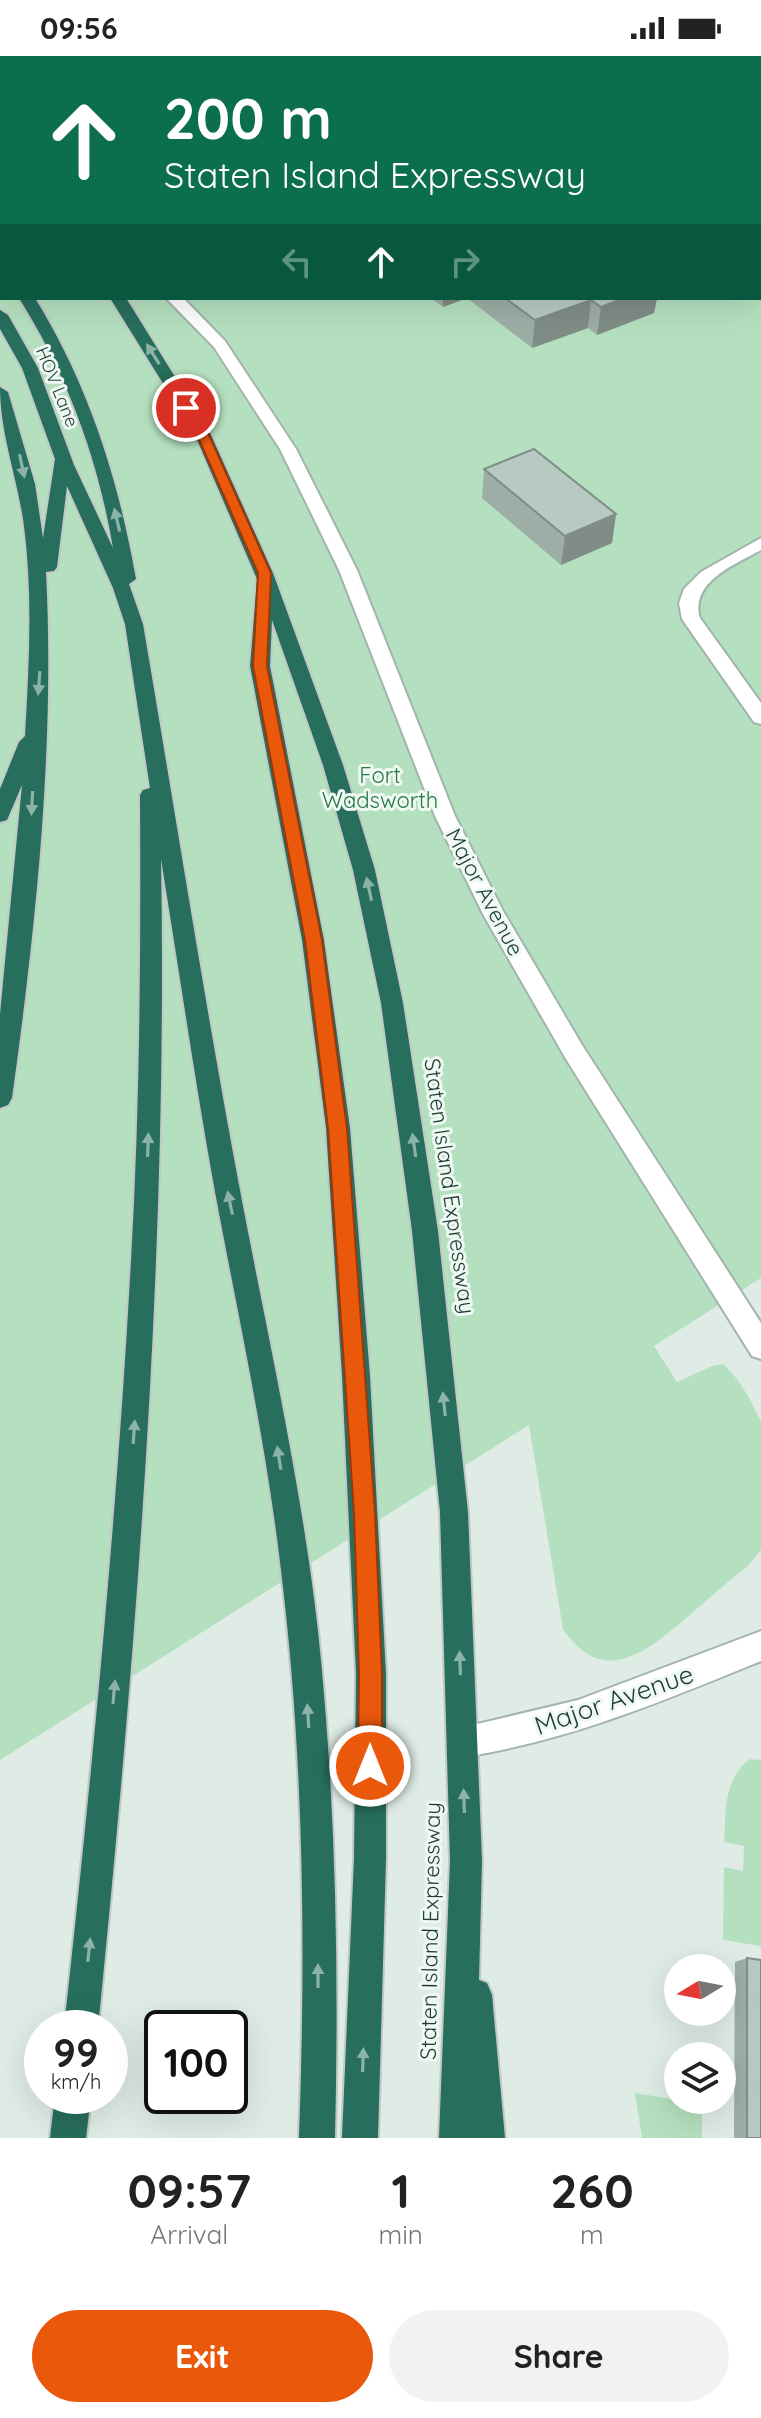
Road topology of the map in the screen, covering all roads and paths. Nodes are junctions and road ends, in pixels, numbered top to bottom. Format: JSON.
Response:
{"nodes":[{"id":1,"x":28,"y":300,"type":"edge"},
{"id":2,"x":119,"y":300,"type":"edge"},
{"id":3,"x":176,"y":300,"type":"edge"},
{"id":4,"x":0,"y":315,"type":"edge"},
{"id":5,"x":0,"y":392,"type":"edge"},
{"id":6,"x":61,"y":452,"type":"junction"},
{"id":7,"x":761,"y":543,"type":"edge"},
{"id":8,"x":264,"y":573,"type":"junction"},
{"id":9,"x":134,"y":624,"type":"junction"},
{"id":10,"x":41,"y":641,"type":"junction"},
{"id":11,"x":761,"y":717,"type":"edge"},
{"id":12,"x":36,"y":725,"type":"junction"},
{"id":13,"x":0,"y":815,"type":"edge"},
{"id":14,"x":0,"y":1098,"type":"edge"},
{"id":15,"x":761,"y":1347,"type":"edge"},
{"id":16,"x":761,"y":1646,"type":"edge"},
{"id":17,"x":463,"y":1741,"type":"junction"},
{"id":18,"x":466,"y":1861,"type":"junction"},
{"id":19,"x":83,"y":2010,"type":"edge"},
{"id":20,"x":71,"y":2114,"type":"edge"},
{"id":21,"x":68,"y":2138,"type":"edge"},
{"id":22,"x":317,"y":2138,"type":"edge"},
{"id":23,"x":360,"y":2138,"type":"edge"},
{"id":24,"x":457,"y":2138,"type":"edge"},
{"id":25,"x":487,"y":2138,"type":"edge"}],
"edges":[{"from":9,"to":1,"type":"highway","one_way":true},
{"from":8,"to":2,"type":"highway","name":"Staten Island Expressway","one_way":true},
{"from":3,"to":15,"type":"lane","name":"Major Avenue"},
{"from":4,"to":6,"type":"highway","name":"HOV Lane"},
{"from":5,"to":10,"type":"highway","one_way":true},
{"from":6,"to":9,"type":"highway"},
{"from":6,"to":10,"type":"highway"},
{"from":7,"to":11,"type":"lane"},
{"from":17,"to":8,"type":"highway","name":"Staten Island Expressway","one_way":true},
{"from":23,"to":8,"type":"highway","one_way":true},
{"from":19,"to":9,"type":"highway","one_way":true},
{"from":22,"to":9,"type":"highway","one_way":true},
{"from":10,"to":12,"type":"highway","one_way":true},
{"from":12,"to":13,"type":"highway"},
{"from":12,"to":14,"type":"highway","one_way":true},
{"from":16,"to":17,"type":"lane","name":"Major Avenue"},
{"from":18,"to":17,"type":"highway","name":"Staten Island Expressway","one_way":true},
{"from":18,"to":24,"type":"highway","name":"Staten Island Expressway"},
{"from":18,"to":25,"type":"highway"},
{"from":20,"to":21,"type":"highway"}]}
